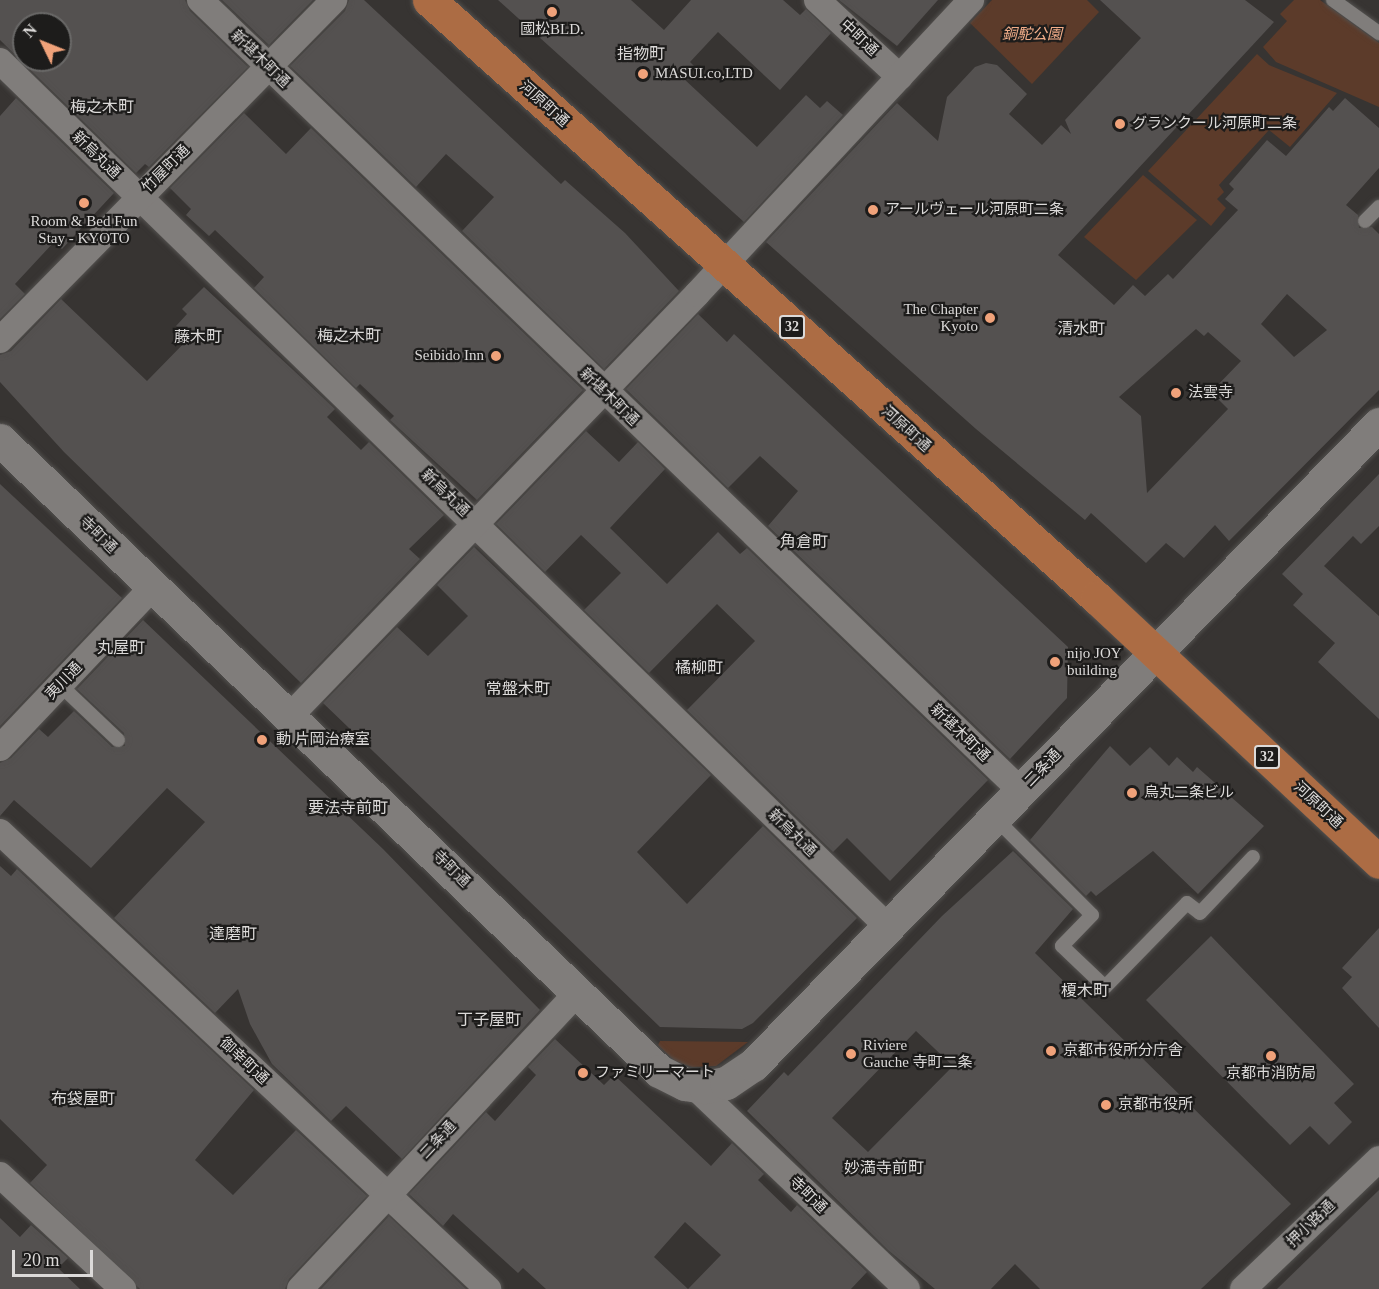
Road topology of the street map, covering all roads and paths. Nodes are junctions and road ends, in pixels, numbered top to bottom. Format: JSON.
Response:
{"nodes":[{"id":1,"x":200,"y":0,"type":"edge"},
{"id":2,"x":334,"y":0,"type":"edge"},
{"id":3,"x":429,"y":0,"type":"edge"},
{"id":4,"x":817,"y":0,"type":"edge"},
{"id":5,"x":971,"y":0,"type":"edge"},
{"id":6,"x":1332,"y":0,"type":"edge"},
{"id":7,"x":1379,"y":33,"type":"edge"},
{"id":8,"x":0,"y":61,"type":"edge"},
{"id":9,"x":269,"y":67,"type":"junction"},
{"id":10,"x":900,"y":76,"type":"junction"},
{"id":11,"x":138,"y":196,"type":"junction"},
{"id":12,"x":1379,"y":207,"type":"edge"},
{"id":13,"x":1365,"y":221,"type":"dead end"},
{"id":14,"x":723,"y":266,"type":"junction"},
{"id":15,"x":0,"y":340,"type":"edge"},
{"id":16,"x":603,"y":391,"type":"junction"},
{"id":17,"x":1379,"y":424,"type":"edge"},
{"id":18,"x":0,"y":440,"type":"edge"},
{"id":19,"x":475,"y":521,"type":"junction"},
{"id":20,"x":153,"y":587,"type":"junction"},
{"id":21,"x":1155,"y":653,"type":"junction"},
{"id":22,"x":60,"y":685,"type":"junction"},
{"id":23,"x":291,"y":715,"type":"junction"},
{"id":24,"x":118,"y":740,"type":"dead end"},
{"id":25,"x":0,"y":748,"type":"edge"},
{"id":26,"x":1021,"y":791,"type":"junction"},
{"id":27,"x":994,"y":818,"type":"junction"},
{"id":28,"x":0,"y":832,"type":"edge"},
{"id":29,"x":1253,"y":857,"type":"dead end"},
{"id":30,"x":1379,"y":862,"type":"edge"},
{"id":31,"x":888,"y":927,"type":"junction"},
{"id":32,"x":578,"y":992,"type":"junction"},
{"id":33,"x":694,"y":1086,"type":"junction"},
{"id":34,"x":1379,"y":1159,"type":"edge"},
{"id":35,"x":0,"y":1174,"type":"edge"},
{"id":36,"x":386,"y":1195,"type":"junction"},
{"id":37,"x":123,"y":1289,"type":"edge"},
{"id":38,"x":300,"y":1289,"type":"edge"},
{"id":39,"x":488,"y":1289,"type":"edge"},
{"id":40,"x":907,"y":1289,"type":"edge"},
{"id":41,"x":1243,"y":1289,"type":"edge"}],
"edges":[{"from":1,"to":9,"type":"street","name":"新堪木町通"},
{"from":2,"to":9,"type":"street","name":"竹屋町通"},
{"from":3,"to":14,"type":"main road","name":"河原町通","number":"32"},
{"from":4,"to":10,"type":"street","name":"中町通"},
{"from":5,"to":10,"type":"street"},
{"from":6,"to":7,"type":"lane"},
{"from":8,"to":11,"type":"street","name":"新烏丸通"},
{"from":9,"to":11,"type":"street","name":"竹屋町通"},
{"from":9,"to":16,"type":"street","name":"新堪木町通"},
{"from":10,"to":14,"type":"street"},
{"from":11,"to":15,"type":"street","name":"竹屋町通"},
{"from":11,"to":19,"type":"street","name":"新烏丸通"},
{"from":12,"to":13,"type":"lane"},
{"from":14,"to":16,"type":"street"},
{"from":14,"to":21,"type":"main road","name":"河原町通","number":"32"},
{"from":16,"to":19,"type":"street"},
{"from":16,"to":26,"type":"street","name":"新堪木町通"},
{"from":17,"to":21,"type":"street","name":"二条通"},
{"from":18,"to":20,"type":"street","name":"寺町通"},
{"from":19,"to":23,"type":"street"},
{"from":19,"to":31,"type":"street","name":"新烏丸通"},
{"from":20,"to":22,"type":"street","name":"夷川通"},
{"from":20,"to":23,"type":"street","name":"寺町通"},
{"from":21,"to":26,"type":"street","name":"二条通"},
{"from":21,"to":30,"type":"main road","name":"河原町通","number":"32"},
{"from":22,"to":24,"type":"lane"},
{"from":22,"to":25,"type":"street","name":"夷川通"},
{"from":23,"to":32,"type":"street","name":"寺町通"},
{"from":26,"to":27,"type":"street","name":"二条通"},
{"from":27,"to":29,"type":"lane"},
{"from":27,"to":31,"type":"street","name":"二条通"},
{"from":28,"to":36,"type":"street","name":"御幸町通"},
{"from":31,"to":33,"type":"street","name":"二条通"},
{"from":32,"to":33,"type":"street","name":"寺町通"},
{"from":32,"to":36,"type":"street","name":"二条通"},
{"from":33,"to":40,"type":"street","name":"寺町通"},
{"from":34,"to":41,"type":"street","name":"押小路通"},
{"from":35,"to":37,"type":"street"},
{"from":36,"to":38,"type":"street","name":"二条通"},
{"from":36,"to":39,"type":"street","name":"御幸町通"}]}
